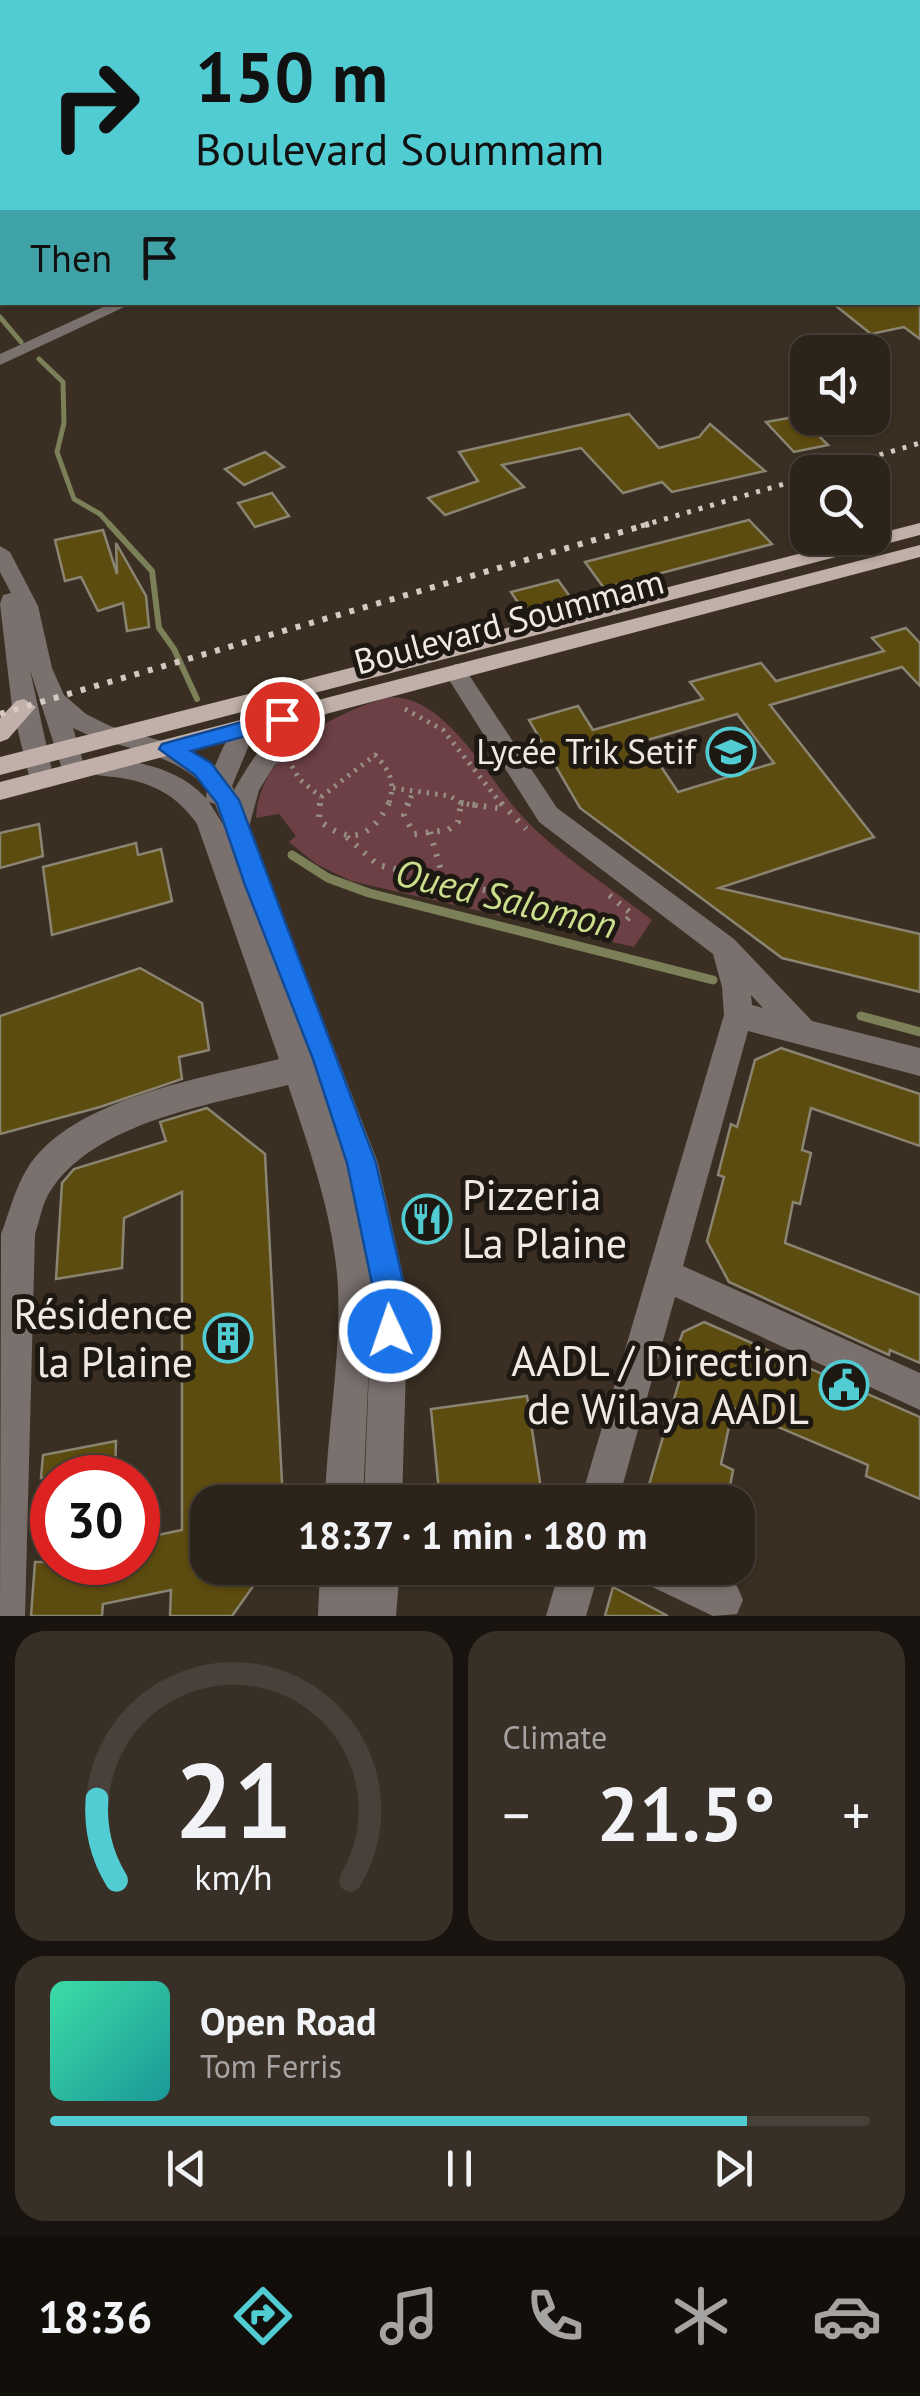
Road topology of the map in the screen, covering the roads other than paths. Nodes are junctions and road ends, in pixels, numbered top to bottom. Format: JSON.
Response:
{"nodes":[{"id":1,"x":121,"y":305,"type":"edge"},
{"id":2,"x":0,"y":360,"type":"edge"},
{"id":3,"x":920,"y":530,"type":"edge"},
{"id":4,"x":920,"y":551,"type":"edge"},
{"id":5,"x":0,"y":552,"type":"edge"},
{"id":6,"x":10,"y":574,"type":"junction"},
{"id":7,"x":456,"y":672,"type":"junction"},
{"id":8,"x":282,"y":693,"type":"junction"},
{"id":9,"x":53,"y":698,"type":"junction"},
{"id":10,"x":24,"y":707,"type":"junction"},
{"id":11,"x":320,"y":708,"type":"junction"},
{"id":12,"x":244,"y":729,"type":"junction"},
{"id":13,"x":0,"y":733,"type":"edge"},
{"id":14,"x":112,"y":737,"type":"junction"},
{"id":15,"x":170,"y":749,"type":"junction"},
{"id":16,"x":79,"y":762,"type":"junction"},
{"id":17,"x":0,"y":766,"type":"edge"},
{"id":18,"x":39,"y":768,"type":"junction"},
{"id":19,"x":220,"y":787,"type":"junction"},
{"id":20,"x":0,"y":792,"type":"edge"},
{"id":21,"x":227,"y":833,"type":"junction"},
{"id":22,"x":724,"y":947,"type":"junction"},
{"id":23,"x":738,"y":1015,"type":"junction"},
{"id":24,"x":801,"y":1030,"type":"junction"},
{"id":25,"x":920,"y":1062,"type":"edge"},
{"id":26,"x":295,"y":1069,"type":"junction"},
{"id":27,"x":664,"y":1276,"type":"junction"},
{"id":28,"x":920,"y":1392,"type":"edge"},
{"id":29,"x":345,"y":1485,"type":"edge"},
{"id":30,"x":384,"y":1485,"type":"edge"},
{"id":31,"x":604,"y":1485,"type":"edge"},
{"id":32,"x":339,"y":1585,"type":"edge"},
{"id":33,"x":379,"y":1585,"type":"edge"},
{"id":34,"x":575,"y":1585,"type":"edge"},
{"id":35,"x":692,"y":1585,"type":"edge"},
{"id":36,"x":723,"y":1600,"type":"dead end"},
{"id":37,"x":6,"y":1616,"type":"edge"},
{"id":38,"x":338,"y":1616,"type":"edge"},
{"id":39,"x":376,"y":1616,"type":"edge"},
{"id":40,"x":566,"y":1616,"type":"edge"}],
"edges":[{"from":1,"to":2,"type":"street"},
{"from":3,"to":8,"type":"main road","name":"Boulevard Soummam"},
{"from":4,"to":7,"type":"main road","name":"Boulevard Soummam"},
{"from":5,"to":6,"type":"street"},
{"from":6,"to":9,"type":"street"},
{"from":6,"to":10,"type":"street"},
{"from":7,"to":11,"type":"main road","name":"Boulevard Soummam"},
{"from":7,"to":22,"type":"street"},
{"from":8,"to":12,"type":"street"},
{"from":8,"to":14,"type":"main road","name":"Boulevard Soummam"},
{"from":9,"to":14,"type":"street"},
{"from":9,"to":16,"type":"street"},
{"from":10,"to":13,"type":"main road"},
{"from":10,"to":18,"type":"street"},
{"from":11,"to":12,"type":"main road","name":"Boulevard Soummam"},
{"from":11,"to":21,"type":"street"},
{"from":12,"to":15,"type":"main road","name":"Boulevard Soummam"},
{"from":12,"to":19,"type":"street"},
{"from":14,"to":15,"type":"street"},
{"from":14,"to":16,"type":"main road","name":"Boulevard Soummam"},
{"from":15,"to":16,"type":"main road","name":"Boulevard Soummam"},
{"from":15,"to":19,"type":"street"},
{"from":16,"to":18,"type":"main road","name":"Boulevard Soummam"},
{"from":16,"to":21,"type":"street"},
{"from":17,"to":18,"type":"main road","name":"Boulevard Soummam"},
{"from":18,"to":20,"type":"main road","name":"Boulevard Soummam"},
{"from":19,"to":21,"type":"street"},
{"from":21,"to":26,"type":"street"},
{"from":21,"to":30,"type":"street"},
{"from":22,"to":23,"type":"street"},
{"from":22,"to":24,"type":"street"},
{"from":23,"to":24,"type":"street"},
{"from":23,"to":27,"type":"street"},
{"from":24,"to":25,"type":"street"},
{"from":26,"to":29,"type":"street"},
{"from":26,"to":37,"type":"street"},
{"from":27,"to":28,"type":"street"},
{"from":27,"to":31,"type":"street"},
{"from":32,"to":38,"type":"street"},
{"from":33,"to":39,"type":"street"},
{"from":34,"to":40,"type":"street"},
{"from":35,"to":36,"type":"street"}]}
